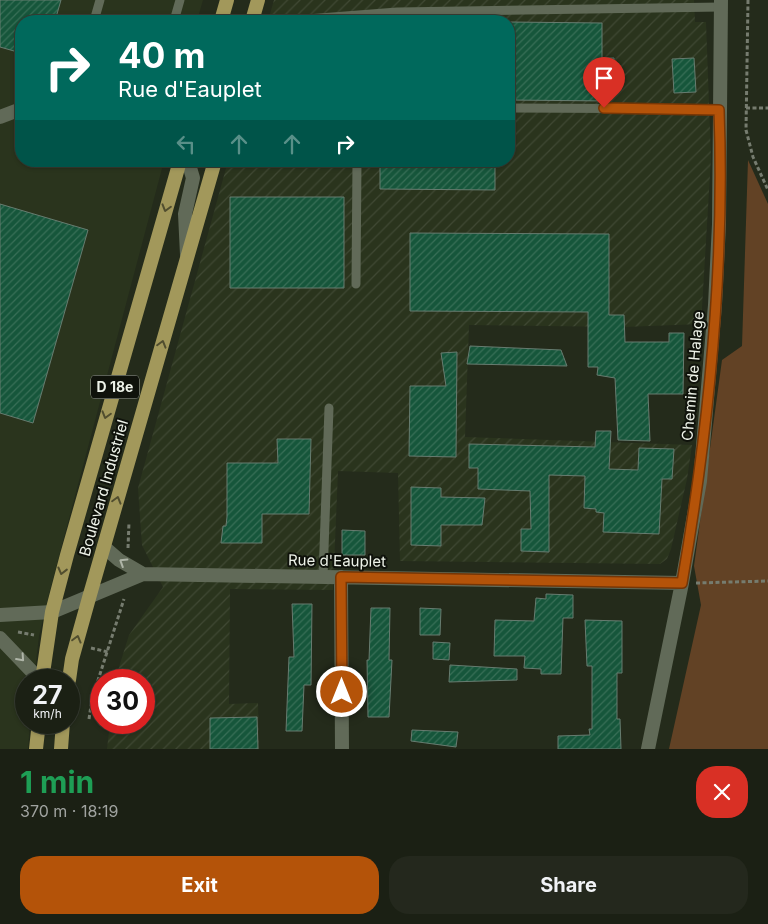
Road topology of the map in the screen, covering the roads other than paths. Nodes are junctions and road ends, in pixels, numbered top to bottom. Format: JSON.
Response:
{"nodes":[{"id":1,"x":100,"y":0,"type":"edge"},
{"id":2,"x":180,"y":0,"type":"edge"},
{"id":3,"x":227,"y":0,"type":"edge"},
{"id":4,"x":258,"y":0,"type":"edge"},
{"id":5,"x":721,"y":4,"type":"edge"},
{"id":6,"x":96,"y":15,"type":"edge"},
{"id":7,"x":176,"y":15,"type":"edge"},
{"id":8,"x":223,"y":15,"type":"edge"},
{"id":9,"x":254,"y":15,"type":"edge"},
{"id":10,"x":358,"y":15,"type":"edge"},
{"id":11,"x":515,"y":108,"type":"edge"},
{"id":12,"x":719,"y":110,"type":"junction"},
{"id":13,"x":15,"y":111,"type":"edge"},
{"id":14,"x":0,"y":117,"type":"edge"},
{"id":15,"x":178,"y":167,"type":"edge"},
{"id":16,"x":190,"y":167,"type":"edge"},
{"id":17,"x":213,"y":167,"type":"edge"},
{"id":18,"x":357,"y":167,"type":"edge"},
{"id":19,"x":187,"y":255,"type":"junction"},
{"id":20,"x":356,"y":284,"type":"dead end"},
{"id":21,"x":329,"y":408,"type":"dead end"},
{"id":22,"x":104,"y":547,"type":"junction"},
{"id":23,"x":144,"y":574,"type":"junction"},
{"id":24,"x":324,"y":577,"type":"junction"},
{"id":25,"x":341,"y":577,"type":"junction"},
{"id":26,"x":682,"y":583,"type":"junction"},
{"id":27,"x":89,"y":598,"type":"junction"},
{"id":28,"x":52,"y":612,"type":"junction"},
{"id":29,"x":0,"y":615,"type":"edge"},
{"id":30,"x":0,"y":638,"type":"edge"},
{"id":31,"x":30,"y":669,"type":"edge"},
{"id":32,"x":43,"y":669,"type":"edge"},
{"id":33,"x":70,"y":669,"type":"edge"},
{"id":34,"x":37,"y":734,"type":"edge"},
{"id":35,"x":62,"y":734,"type":"edge"},
{"id":36,"x":36,"y":749,"type":"edge"},
{"id":37,"x":61,"y":749,"type":"edge"},
{"id":38,"x":342,"y":749,"type":"edge"},
{"id":39,"x":648,"y":749,"type":"edge"}],
"edges":[{"from":1,"to":6,"type":"lane"},
{"from":2,"to":7,"type":"lane"},
{"from":3,"to":8,"type":"main road"},
{"from":4,"to":9,"type":"main road"},
{"from":5,"to":10,"type":"lane"},
{"from":5,"to":12,"type":"street","name":"Chemin de Halage"},
{"from":11,"to":12,"type":"lane"},
{"from":12,"to":26,"type":"street","name":"Chemin de Halage"},
{"from":13,"to":14,"type":"street"},
{"from":15,"to":28,"type":"main road","name":"Boulevard Industriel","number":"D 18e","one_way":true},
{"from":16,"to":19,"type":"street"},
{"from":17,"to":19,"type":"main road","name":"Boulevard Industriel","number":"D 18e"},
{"from":18,"to":20,"type":"lane"},
{"from":22,"to":19,"type":"main road","name":"Boulevard Industriel","number":"D 18e","one_way":true},
{"from":21,"to":24,"type":"lane"},
{"from":23,"to":22,"type":"street","one_way":true},
{"from":22,"to":27,"type":"main road","name":"Boulevard Industriel","number":"D 18e"},
{"from":23,"to":24,"type":"street","name":"Rue d'Eauplet"},
{"from":23,"to":27,"type":"street","name":"Rue d'Eauplet"},
{"from":24,"to":25,"type":"street","name":"Rue d'Eauplet"},
{"from":25,"to":26,"type":"street","name":"Rue d'Eauplet"},
{"from":25,"to":38,"type":"street"},
{"from":26,"to":39,"type":"street","name":"Chemin de Halage"},
{"from":27,"to":28,"type":"street","name":"Rue d'Eauplet"},
{"from":33,"to":27,"type":"main road","name":"Boulevard Industriel","number":"D 18e","one_way":true},
{"from":28,"to":29,"type":"street","name":"Rue d'Eauplet"},
{"from":28,"to":32,"type":"main road","name":"Boulevard Industriel","number":"D 18e"},
{"from":30,"to":31,"type":"street","one_way":true},
{"from":34,"to":36,"type":"main road"},
{"from":35,"to":37,"type":"main road"}]}
